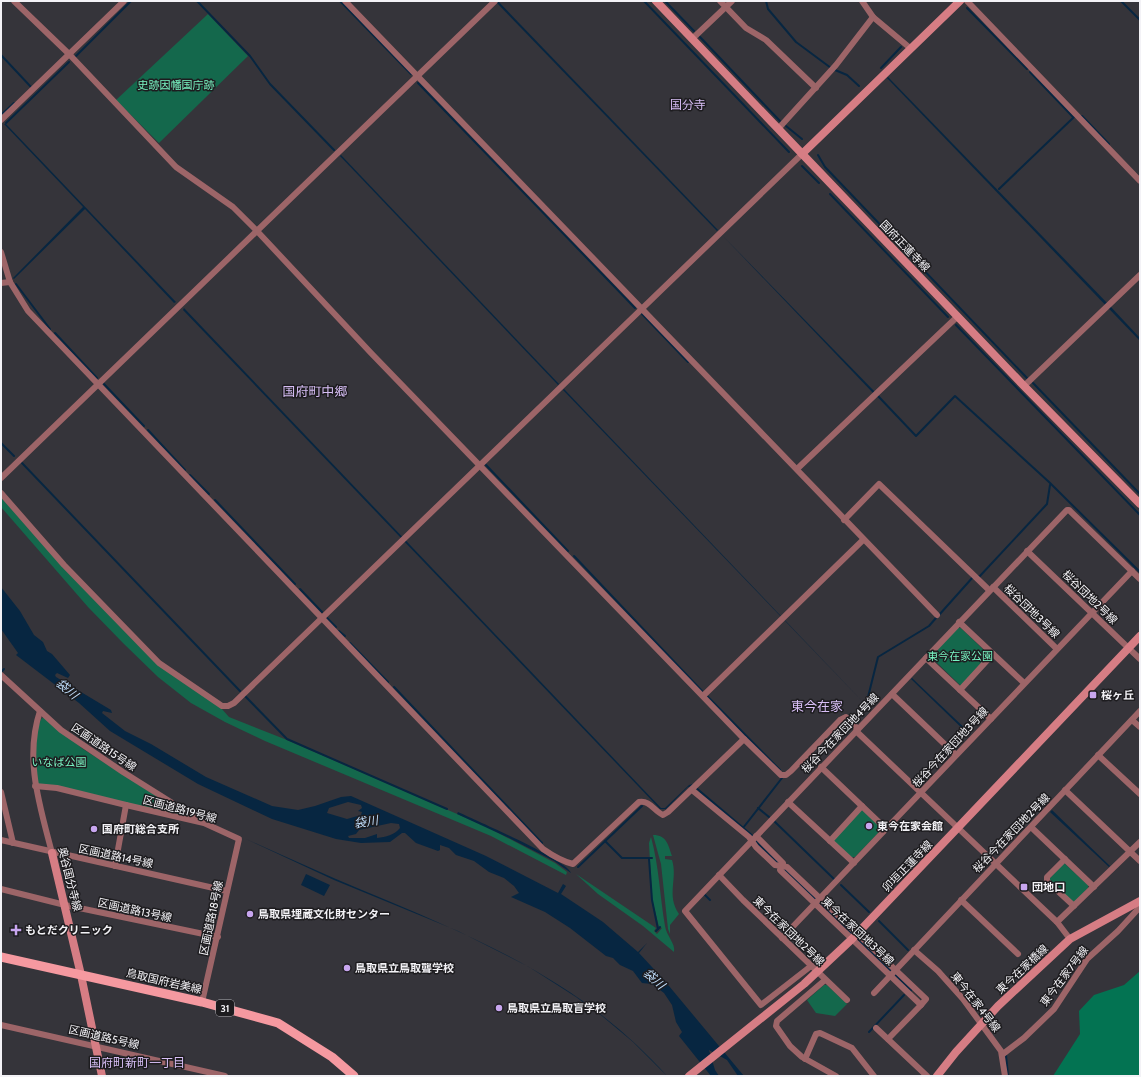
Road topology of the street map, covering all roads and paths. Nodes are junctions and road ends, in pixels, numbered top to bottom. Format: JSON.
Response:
{"nodes":[{"id":1,"x":14,"y":1,"type":"edge"},
{"id":2,"x":124,"y":1,"type":"edge"},
{"id":3,"x":345,"y":1,"type":"edge"},
{"id":4,"x":495,"y":1,"type":"edge"},
{"id":5,"x":656,"y":1,"type":"edge"},
{"id":6,"x":720,"y":1,"type":"edge"},
{"id":7,"x":732,"y":1,"type":"edge"},
{"id":8,"x":960,"y":1,"type":"edge"},
{"id":9,"x":967,"y":1,"type":"edge"},
{"id":10,"x":865,"y":2,"type":"edge"},
{"id":11,"x":726,"y":7,"type":"junction"},
{"id":12,"x":873,"y":17,"type":"junction"},
{"id":13,"x":692,"y":39,"type":"junction"},
{"id":14,"x":910,"y":48,"type":"junction"},
{"id":15,"x":69,"y":54,"type":"junction"},
{"id":16,"x":417,"y":76,"type":"junction"},
{"id":17,"x":816,"y":88,"type":"junction"},
{"id":18,"x":1,"y":120,"type":"edge"},
{"id":19,"x":778,"y":129,"type":"junction"},
{"id":20,"x":802,"y":154,"type":"junction"},
{"id":21,"x":1140,"y":181,"type":"edge"},
{"id":22,"x":257,"y":231,"type":"junction"},
{"id":23,"x":1,"y":252,"type":"edge"},
{"id":24,"x":1140,"y":275,"type":"edge"},
{"id":25,"x":10,"y":282,"type":"junction"},
{"id":26,"x":1,"y":283,"type":"edge"},
{"id":27,"x":640,"y":309,"type":"junction"},
{"id":28,"x":958,"y":316,"type":"junction"},
{"id":29,"x":98,"y":384,"type":"junction"},
{"id":30,"x":1024,"y":386,"type":"junction"},
{"id":31,"x":481,"y":464,"type":"junction"},
{"id":32,"x":797,"y":469,"type":"junction"},
{"id":33,"x":1,"y":478,"type":"edge"},
{"id":34,"x":1,"y":493,"type":"edge"},
{"id":35,"x":1140,"y":504,"type":"edge"},
{"id":36,"x":844,"y":520,"type":"junction"},
{"id":37,"x":864,"y":540,"type":"junction"},
{"id":38,"x":1027,"y":551,"type":"junction"},
{"id":39,"x":1132,"y":571,"type":"junction"},
{"id":40,"x":1140,"y":579,"type":"edge"},
{"id":41,"x":991,"y":588,"type":"junction"},
{"id":42,"x":1092,"y":613,"type":"junction"},
{"id":43,"x":937,"y":615,"type":"dead end"},
{"id":44,"x":322,"y":617,"type":"junction"},
{"id":45,"x":959,"y":622,"type":"junction"},
{"id":46,"x":1140,"y":636,"type":"edge"},
{"id":47,"x":1129,"y":648,"type":"junction"},
{"id":48,"x":1057,"y":649,"type":"junction"},
{"id":49,"x":993,"y":654,"type":"junction"},
{"id":50,"x":926,"y":658,"type":"junction"},
{"id":51,"x":1140,"y":659,"type":"edge"},
{"id":52,"x":1,"y":675,"type":"edge"},
{"id":53,"x":1024,"y":684,"type":"junction"},
{"id":54,"x":960,"y":690,"type":"junction"},
{"id":55,"x":892,"y":694,"type":"junction"},
{"id":56,"x":703,"y":696,"type":"junction"},
{"id":57,"x":40,"y":711,"type":"junction"},
{"id":58,"x":1140,"y":711,"type":"edge"},
{"id":59,"x":991,"y":719,"type":"junction"},
{"id":60,"x":1132,"y":720,"type":"junction"},
{"id":61,"x":1140,"y":727,"type":"edge"},
{"id":62,"x":857,"y":730,"type":"junction"},
{"id":63,"x":744,"y":739,"type":"junction"},
{"id":64,"x":956,"y":755,"type":"junction"},
{"id":65,"x":1098,"y":755,"type":"junction"},
{"id":66,"x":821,"y":767,"type":"junction"},
{"id":67,"x":35,"y":786,"type":"junction"},
{"id":68,"x":692,"y":790,"type":"junction"},
{"id":69,"x":1065,"y":790,"type":"junction"},
{"id":70,"x":1,"y":792,"type":"edge"},
{"id":71,"x":920,"y":793,"type":"junction"},
{"id":72,"x":1140,"y":794,"type":"edge"},
{"id":73,"x":788,"y":802,"type":"junction"},
{"id":74,"x":126,"y":805,"type":"junction"},
{"id":75,"x":862,"y":806,"type":"junction"},
{"id":76,"x":204,"y":823,"type":"junction"},
{"id":77,"x":1031,"y":827,"type":"junction"},
{"id":78,"x":958,"y":828,"type":"junction"},
{"id":79,"x":886,"y":829,"type":"junction"},
{"id":80,"x":756,"y":836,"type":"junction"},
{"id":81,"x":239,"y":839,"type":"joint"},
{"id":82,"x":1,"y":840,"type":"edge"},
{"id":83,"x":751,"y":841,"type":"junction"},
{"id":84,"x":830,"y":841,"type":"junction"},
{"id":85,"x":1140,"y":842,"type":"edge"},
{"id":86,"x":13,"y":843,"type":"junction"},
{"id":87,"x":1131,"y":852,"type":"junction"},
{"id":88,"x":52,"y":853,"type":"junction"},
{"id":89,"x":1065,"y":859,"type":"junction"},
{"id":90,"x":1140,"y":861,"type":"edge"},
{"id":91,"x":854,"y":863,"type":"junction"},
{"id":92,"x":995,"y":864,"type":"junction"},
{"id":93,"x":115,"y":866,"type":"junction"},
{"id":94,"x":781,"y":867,"type":"junction"},
{"id":95,"x":719,"y":875,"type":"junction"},
{"id":96,"x":1094,"y":887,"type":"junction"},
{"id":97,"x":1,"y":889,"type":"edge"},
{"id":98,"x":227,"y":891,"type":"junction"},
{"id":99,"x":821,"y":898,"type":"junction"},
{"id":100,"x":961,"y":900,"type":"junction"},
{"id":101,"x":1140,"y":901,"type":"edge"},
{"id":102,"x":815,"y":904,"type":"junction"},
{"id":103,"x":65,"y":905,"type":"junction"},
{"id":104,"x":1074,"y":906,"type":"junction"},
{"id":105,"x":1140,"y":907,"type":"edge"},
{"id":106,"x":1057,"y":922,"type":"junction"},
{"id":107,"x":858,"y":932,"type":"junction"},
{"id":108,"x":218,"y":938,"type":"junction"},
{"id":109,"x":782,"y":938,"type":"junction"},
{"id":110,"x":852,"y":939,"type":"junction"},
{"id":111,"x":1070,"y":939,"type":"junction"},
{"id":112,"x":914,"y":950,"type":"junction"},
{"id":113,"x":1018,"y":954,"type":"dead end"},
{"id":114,"x":1,"y":957,"type":"edge"},
{"id":115,"x":810,"y":966,"type":"junction"},
{"id":116,"x":896,"y":969,"type":"junction"},
{"id":117,"x":817,"y":972,"type":"junction"},
{"id":118,"x":81,"y":975,"type":"junction"},
{"id":119,"x":890,"y":975,"type":"junction"},
{"id":120,"x":825,"y":980,"type":"junction"},
{"id":121,"x":874,"y":993,"type":"dead end"},
{"id":122,"x":848,"y":1000,"type":"dead end"},
{"id":123,"x":202,"y":1002,"type":"junction"},
{"id":124,"x":921,"y":1005,"type":"junction"},
{"id":125,"x":1,"y":1025,"type":"edge"},
{"id":126,"x":982,"y":1025,"type":"junction"},
{"id":127,"x":876,"y":1028,"type":"dead end"},
{"id":128,"x":888,"y":1039,"type":"junction"},
{"id":129,"x":95,"y":1045,"type":"junction"},
{"id":130,"x":1003,"y":1054,"type":"junction"},
{"id":131,"x":805,"y":1059,"type":"junction"},
{"id":132,"x":690,"y":1075,"type":"edge"},
{"id":133,"x":102,"y":1076,"type":"edge"},
{"id":134,"x":225,"y":1076,"type":"edge"},
{"id":135,"x":354,"y":1076,"type":"edge"},
{"id":136,"x":836,"y":1076,"type":"edge"},
{"id":137,"x":874,"y":1076,"type":"edge"},
{"id":138,"x":928,"y":1076,"type":"edge"},
{"id":139,"x":937,"y":1076,"type":"edge"},
{"id":140,"x":1005,"y":1076,"type":"edge"}],
"edges":[{"from":1,"to":15,"type":"street"},
{"from":2,"to":15,"type":"street"},
{"from":3,"to":16,"type":"street"},
{"from":4,"to":16,"type":"street"},
{"from":5,"to":13,"type":"main road","name":"国府正蓮寺線"},
{"from":6,"to":11,"type":"street"},
{"from":7,"to":11,"type":"street"},
{"from":8,"to":14,"type":"main road"},
{"from":9,"to":21,"type":"street"},
{"from":10,"to":12,"type":"street"},
{"from":11,"to":13,"type":"street"},
{"from":11,"to":17,"type":"street"},
{"from":12,"to":14,"type":"street"},
{"from":12,"to":17,"type":"street"},
{"from":13,"to":19,"type":"main road","name":"国府正蓮寺線"},
{"from":14,"to":20,"type":"main road"},
{"from":15,"to":18,"type":"street"},
{"from":15,"to":22,"type":"street"},
{"from":16,"to":22,"type":"street"},
{"from":16,"to":27,"type":"street"},
{"from":17,"to":19,"type":"street"},
{"from":19,"to":20,"type":"main road","name":"国府正蓮寺線"},
{"from":20,"to":27,"type":"street"},
{"from":20,"to":28,"type":"main road","name":"国府正蓮寺線"},
{"from":22,"to":29,"type":"street"},
{"from":22,"to":31,"type":"street"},
{"from":23,"to":25,"type":"street"},
{"from":24,"to":30,"type":"street"},
{"from":25,"to":26,"type":"street"},
{"from":25,"to":29,"type":"street"},
{"from":27,"to":31,"type":"street"},
{"from":27,"to":32,"type":"street"},
{"from":28,"to":30,"type":"main road","name":"国府正蓮寺線"},
{"from":28,"to":32,"type":"street"},
{"from":29,"to":33,"type":"street"},
{"from":29,"to":44,"type":"street"},
{"from":30,"to":35,"type":"main road","name":"国府正蓮寺線"},
{"from":31,"to":44,"type":"street"},
{"from":31,"to":56,"type":"street"},
{"from":32,"to":36,"type":"street"},
{"from":34,"to":44,"type":"street"},
{"from":36,"to":37,"type":"street"},
{"from":36,"to":41,"type":"street","name":"桜谷団地3号線"},
{"from":37,"to":43,"type":"street"},
{"from":37,"to":56,"type":"street"},
{"from":38,"to":39,"type":"street","name":"桜谷今在家団地4号線"},
{"from":38,"to":41,"type":"street","name":"桜谷今在家団地4号線"},
{"from":38,"to":42,"type":"street","name":"桜谷団地2号線"},
{"from":39,"to":40,"type":"street","name":"桜谷今在家団地4号線"},
{"from":39,"to":42,"type":"street","name":"桜谷今在家団地3号線"},
{"from":41,"to":45,"type":"street","name":"桜谷今在家団地4号線"},
{"from":41,"to":48,"type":"street","name":"桜谷団地3号線"},
{"from":42,"to":47,"type":"street","name":"桜谷団地2号線"},
{"from":42,"to":48,"type":"street","name":"桜谷今在家団地3号線"},
{"from":44,"to":68,"type":"street"},
{"from":45,"to":49,"type":"street"},
{"from":45,"to":50,"type":"street","name":"桜谷今在家団地4号線"},
{"from":46,"to":47,"type":"main road","name":"卯垣正蓮寺線"},
{"from":47,"to":51,"type":"street","name":"桜谷団地2号線"},
{"from":47,"to":78,"type":"main road","name":"卯垣正蓮寺線"},
{"from":48,"to":53,"type":"street","name":"桜谷今在家団地3号線"},
{"from":49,"to":53,"type":"street"},
{"from":49,"to":54,"type":"street"},
{"from":50,"to":54,"type":"street"},
{"from":50,"to":55,"type":"street","name":"桜谷今在家団地4号線"},
{"from":52,"to":57,"type":"street","name":"区画道路15号線"},
{"from":53,"to":59,"type":"street","name":"桜谷今在家団地3号線"},
{"from":54,"to":59,"type":"street"},
{"from":55,"to":62,"type":"street","name":"桜谷今在家団地4号線"},
{"from":55,"to":64,"type":"street"},
{"from":56,"to":63,"type":"street"},
{"from":57,"to":67,"type":"street","name":"奥谷国分寺線"},
{"from":57,"to":76,"type":"street","name":"区画道路15号線"},
{"from":58,"to":60,"type":"street","name":"桜谷今在家団地2号線"},
{"from":59,"to":64,"type":"street","name":"桜谷今在家団地3号線"},
{"from":60,"to":61,"type":"street"},
{"from":60,"to":65,"type":"street","name":"桜谷今在家団地2号線"},
{"from":62,"to":63,"type":"street"},
{"from":62,"to":66,"type":"street","name":"桜谷今在家団地4号線"},
{"from":62,"to":71,"type":"street"},
{"from":63,"to":68,"type":"street"},
{"from":64,"to":71,"type":"street","name":"桜谷今在家団地3号線"},
{"from":65,"to":69,"type":"street","name":"桜谷今在家団地2号線"},
{"from":65,"to":72,"type":"street"},
{"from":66,"to":73,"type":"street","name":"桜谷今在家団地4号線"},
{"from":66,"to":75,"type":"street"},
{"from":67,"to":74,"type":"street"},
{"from":67,"to":88,"type":"street","name":"奥谷国分寺線"},
{"from":68,"to":83,"type":"street"},
{"from":69,"to":77,"type":"street","name":"桜谷今在家団地2号線"},
{"from":69,"to":87,"type":"street"},
{"from":70,"to":86,"type":"street"},
{"from":71,"to":78,"type":"street"},
{"from":71,"to":79,"type":"street","name":"桜谷今在家団地3号線"},
{"from":73,"to":80,"type":"street","name":"桜谷今在家団地4号線"},
{"from":73,"to":84,"type":"street"},
{"from":74,"to":76,"type":"street","name":"区画道路19号線"},
{"from":74,"to":93,"type":"street","name":"区画道路19号線"},
{"from":75,"to":79,"type":"street"},
{"from":75,"to":84,"type":"street"},
{"from":76,"to":81,"type":"street","name":"区画道路19号線"},
{"from":77,"to":89,"type":"street"},
{"from":77,"to":92,"type":"street","name":"桜谷今在家団地2号線"},
{"from":78,"to":92,"type":"street"},
{"from":78,"to":107,"type":"main road","name":"卯垣正蓮寺線"},
{"from":79,"to":91,"type":"street","name":"桜谷今在家団地3号線"},
{"from":80,"to":83,"type":"street","name":"桜谷今在家団地4号線"},
{"from":80,"to":94,"type":"street","name":"東今在家団地3号線"},
{"from":81,"to":98,"type":"street","name":"区画道路18号線"},
{"from":82,"to":86,"type":"street","name":"区画道路14号線"},
{"from":83,"to":94,"type":"street"},
{"from":83,"to":95,"type":"street","name":"桜谷今在家団地4号線"},
{"from":84,"to":91,"type":"street"},
{"from":85,"to":87,"type":"street"},
{"from":86,"to":88,"type":"street","name":"区画道路14号線"},
{"from":87,"to":90,"type":"street"},
{"from":87,"to":96,"type":"street"},
{"from":88,"to":93,"type":"street","name":"区画道路14号線"},
{"from":88,"to":103,"type":"main road","name":"奥谷国分寺線"},
{"from":89,"to":96,"type":"street"},
{"from":89,"to":104,"type":"street"},
{"from":91,"to":99,"type":"street","name":"桜谷今在家団地3号線"},
{"from":92,"to":100,"type":"street","name":"桜谷今在家団地2号線"},
{"from":92,"to":106,"type":"street"},
{"from":93,"to":98,"type":"street","name":"区画道路14号線"},
{"from":94,"to":99,"type":"street"},
{"from":94,"to":102,"type":"street","name":"東今在家団地3号線"},
{"from":95,"to":109,"type":"street","name":"東今在家団地2号線"},
{"from":95,"to":115,"type":"street","name":"桜谷今在家団地4号線"},
{"from":96,"to":104,"type":"street"},
{"from":97,"to":103,"type":"street","name":"区画道路13号線"},
{"from":98,"to":108,"type":"street","name":"区画道路18号線"},
{"from":99,"to":102,"type":"street","name":"桜谷今在家団地3号線"},
{"from":99,"to":107,"type":"street"},
{"from":100,"to":112,"type":"street","name":"桜谷今在家団地2号線"},
{"from":100,"to":113,"type":"street"},
{"from":101,"to":111,"type":"main road","name":"東今在家橋線"},
{"from":102,"to":109,"type":"street","name":"桜谷今在家団地3号線"},
{"from":102,"to":110,"type":"street","name":"東今在家団地3号線"},
{"from":103,"to":108,"type":"street","name":"区画道路13号線"},
{"from":103,"to":118,"type":"main road","name":"奥谷国分寺線"},
{"from":104,"to":106,"type":"street"},
{"from":105,"to":130,"type":"street","name":"東今在家7号線"},
{"from":106,"to":111,"type":"street"},
{"from":107,"to":110,"type":"main road","name":"卯垣正蓮寺線"},
{"from":107,"to":116,"type":"street"},
{"from":108,"to":123,"type":"street","name":"区画道路18号線"},
{"from":109,"to":115,"type":"street","name":"東今在家団地2号線"},
{"from":110,"to":117,"type":"main road","name":"卯垣正蓮寺線"},
{"from":110,"to":119,"type":"street","name":"東今在家団地3号線"},
{"from":111,"to":126,"type":"main road","name":"東今在家橋線"},
{"from":112,"to":116,"type":"street","name":"桜谷今在家団地2号線"},
{"from":112,"to":126,"type":"street","name":"東今在家4号線"},
{"from":114,"to":118,"type":"main road","name":"鳥取国府岩美線","number":"31"},
{"from":115,"to":117,"type":"street","name":"東今在家団地2号線"},
{"from":116,"to":119,"type":"street","name":"桜谷今在家団地2号線"},
{"from":116,"to":124,"type":"street"},
{"from":117,"to":120,"type":"street","name":"東今在家団地2号線"},
{"from":117,"to":132,"type":"main road","name":"卯垣正蓮寺線"},
{"from":118,"to":123,"type":"main road","name":"鳥取国府岩美線","number":"31"},
{"from":118,"to":129,"type":"main road","name":"奥谷国分寺線"},
{"from":119,"to":121,"type":"street","name":"桜谷今在家団地2号線"},
{"from":119,"to":124,"type":"street","name":"東今在家団地3号線"},
{"from":120,"to":122,"type":"street","name":"東今在家団地2号線"},
{"from":120,"to":131,"type":"street"},
{"from":123,"to":135,"type":"main road","name":"鳥取国府岩美線","number":"31"},
{"from":124,"to":128,"type":"street"},
{"from":125,"to":129,"type":"street","name":"区画道路5号線"},
{"from":126,"to":130,"type":"street","name":"東今在家4号線"},
{"from":126,"to":139,"type":"main road","name":"東今在家橋線"},
{"from":127,"to":128,"type":"street"},
{"from":128,"to":138,"type":"street"},
{"from":129,"to":133,"type":"main road","name":"奥谷国分寺線"},
{"from":129,"to":134,"type":"street","name":"区画道路5号線"},
{"from":130,"to":140,"type":"street"},
{"from":131,"to":136,"type":"street"},
{"from":131,"to":137,"type":"street"}]}
